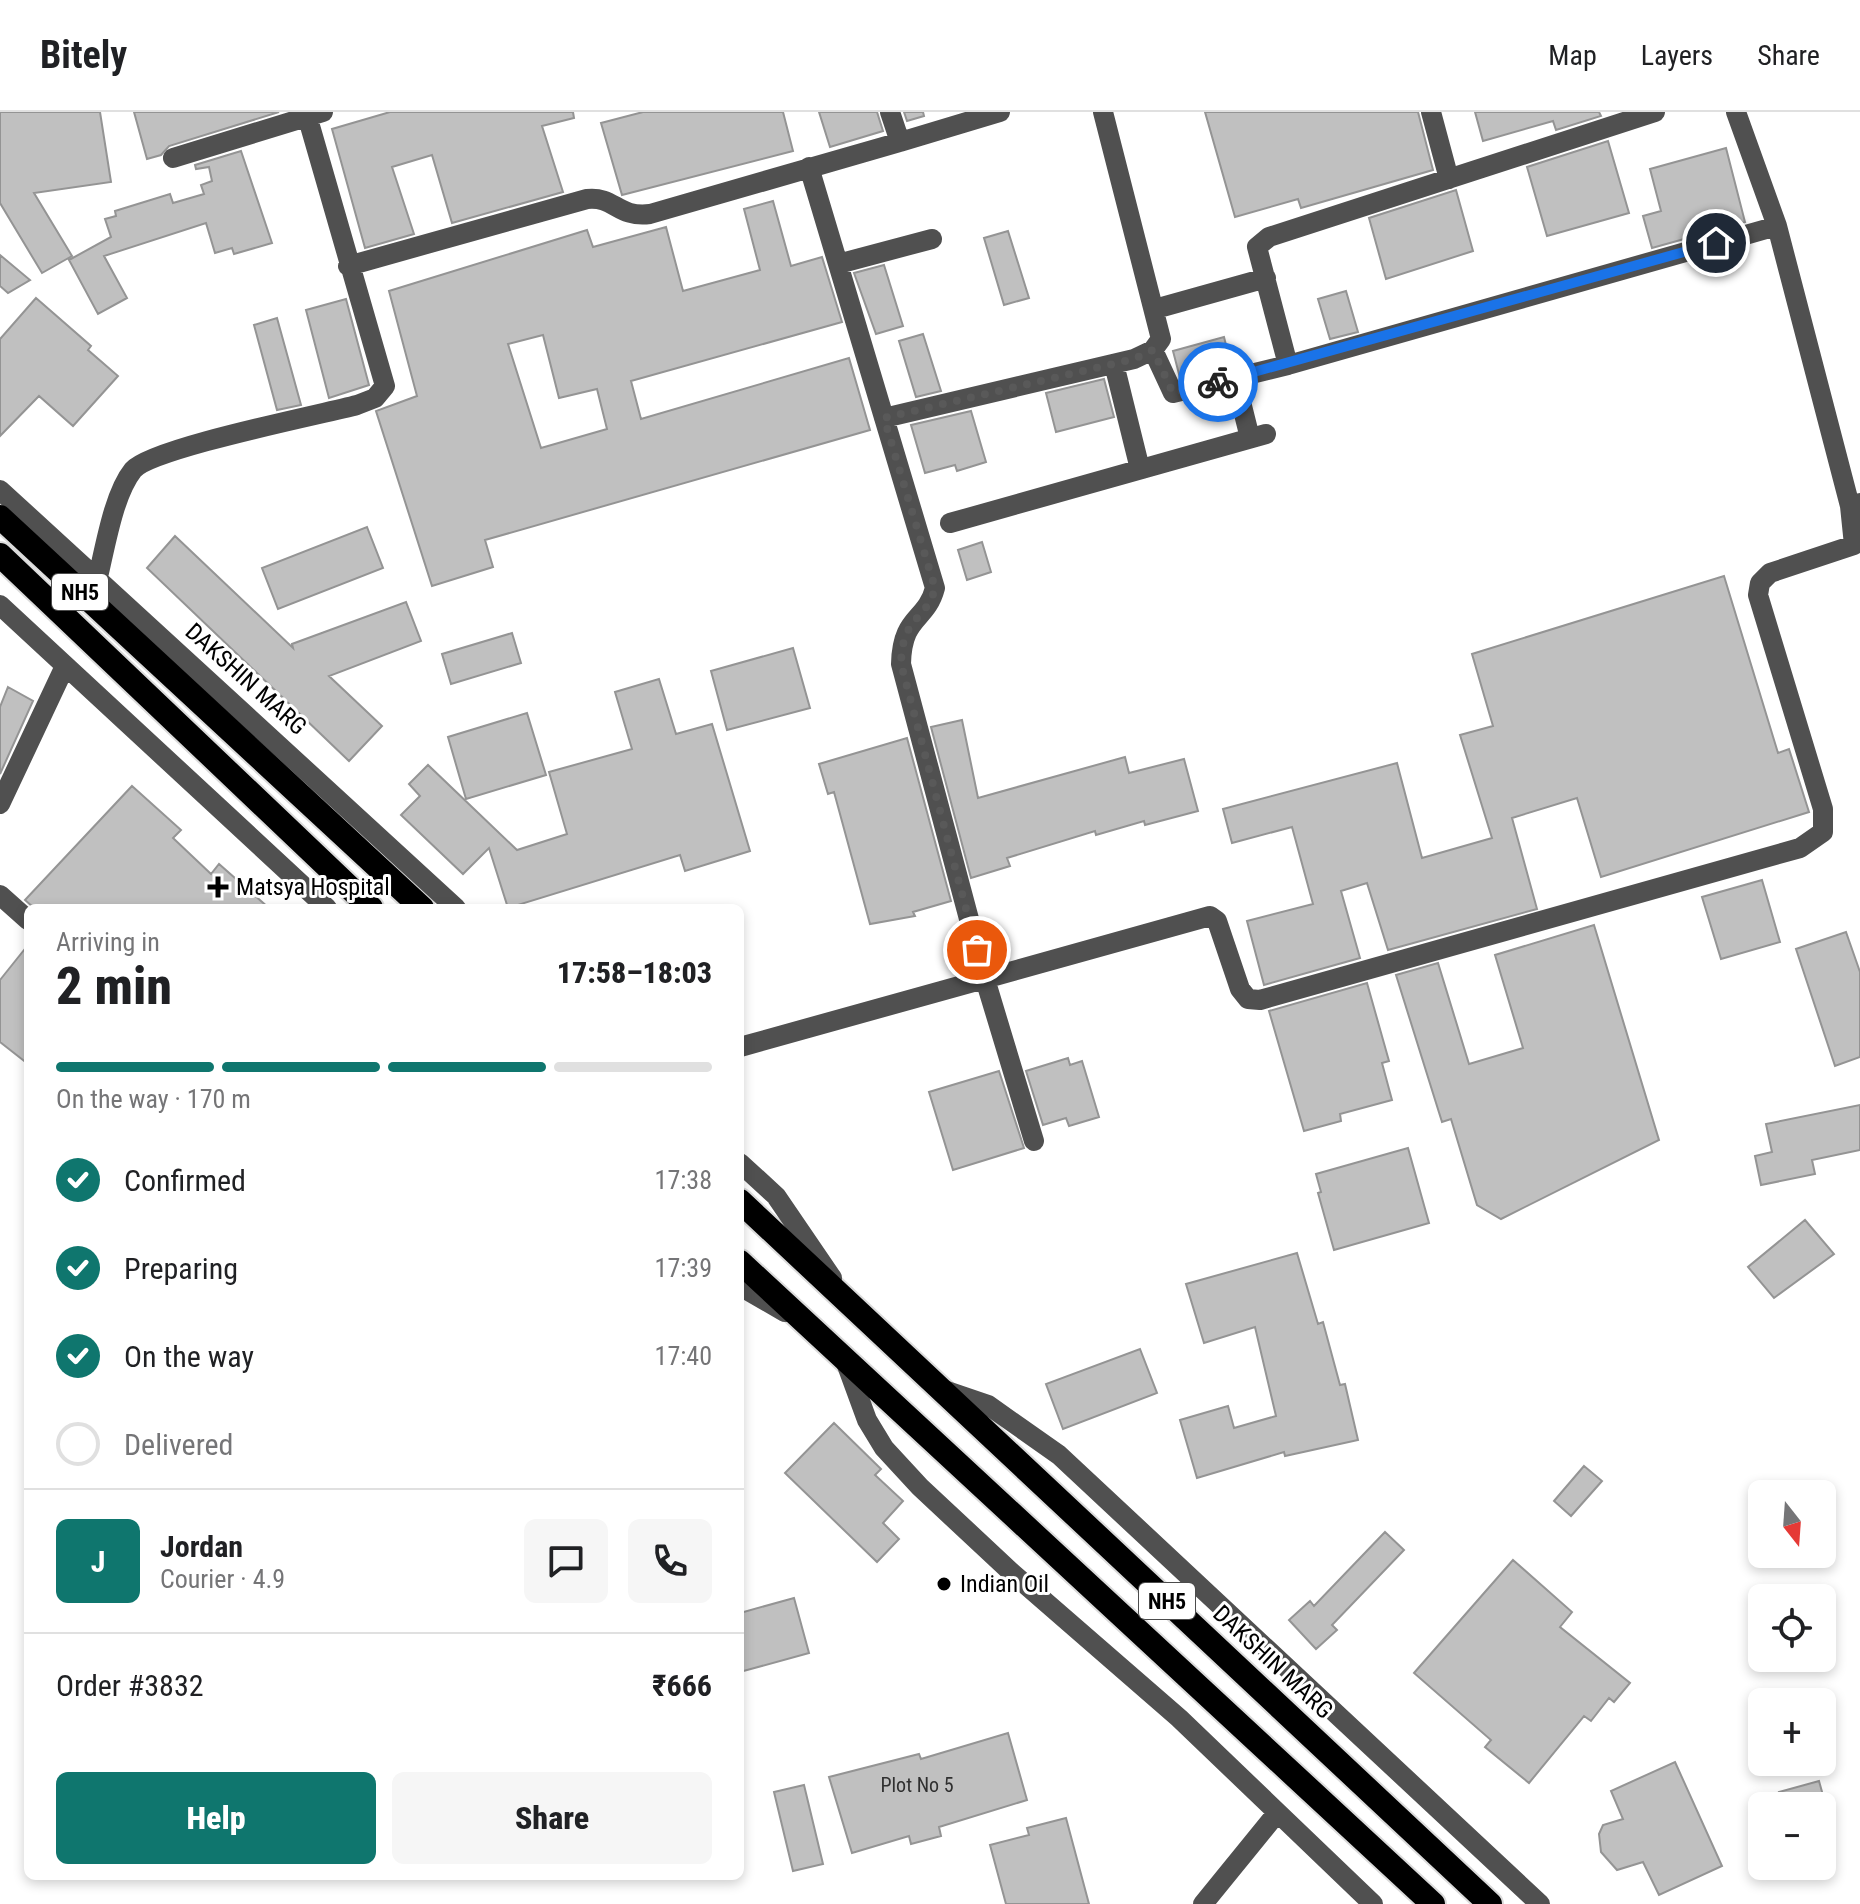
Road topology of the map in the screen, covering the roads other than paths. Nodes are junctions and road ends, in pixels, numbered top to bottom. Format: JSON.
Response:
{"nodes":[{"id":1,"x":890,"y":112,"type":"edge"},
{"id":2,"x":1000,"y":112,"type":"edge"},
{"id":3,"x":1103,"y":112,"type":"edge"},
{"id":4,"x":1431,"y":112,"type":"edge"},
{"id":5,"x":1655,"y":112,"type":"edge"},
{"id":6,"x":1736,"y":112,"type":"edge"},
{"id":7,"x":312,"y":113,"type":"edge"},
{"id":8,"x":900,"y":142,"type":"junction"},
{"id":9,"x":173,"y":158,"type":"dead end"},
{"id":10,"x":809,"y":167,"type":"junction"},
{"id":11,"x":1449,"y":179,"type":"junction"},
{"id":12,"x":1777,"y":226,"type":"junction"},
{"id":13,"x":932,"y":239,"type":"dead end"},
{"id":14,"x":838,"y":264,"type":"junction"},
{"id":15,"x":348,"y":266,"type":"junction"},
{"id":16,"x":1266,"y":278,"type":"junction"},
{"id":17,"x":1155,"y":309,"type":"junction"},
{"id":18,"x":1153,"y":350,"type":"junction"},
{"id":19,"x":1114,"y":364,"type":"junction"},
{"id":20,"x":1288,"y":365,"type":"junction"},
{"id":21,"x":1235,"y":378,"type":"junction"},
{"id":22,"x":884,"y":418,"type":"junction"},
{"id":23,"x":1140,"y":469,"type":"junction"},
{"id":24,"x":0,"y":490,"type":"edge"},
{"id":25,"x":1855,"y":505,"type":"edge"},
{"id":26,"x":0,"y":517,"type":"edge"},
{"id":27,"x":950,"y":523,"type":"dead end"},
{"id":28,"x":0,"y":555,"type":"edge"},
{"id":29,"x":97,"y":581,"type":"junction"},
{"id":30,"x":0,"y":605,"type":"edge"},
{"id":31,"x":65,"y":666,"type":"junction"},
{"id":32,"x":0,"y":804,"type":"edge"},
{"id":33,"x":0,"y":895,"type":"edge"},
{"id":34,"x":323,"y":904,"type":"edge"},
{"id":35,"x":367,"y":904,"type":"edge"},
{"id":36,"x":418,"y":904,"type":"edge"},
{"id":37,"x":452,"y":904,"type":"edge"},
{"id":38,"x":24,"y":916,"type":"edge"},
{"id":39,"x":985,"y":979,"type":"junction"},
{"id":40,"x":744,"y":1046,"type":"edge"},
{"id":41,"x":1034,"y":1141,"type":"dead end"},
{"id":42,"x":744,"y":1167,"type":"edge"},
{"id":43,"x":744,"y":1205,"type":"edge"},
{"id":44,"x":744,"y":1266,"type":"edge"},
{"id":45,"x":744,"y":1288,"type":"edge"},
{"id":46,"x":844,"y":1297,"type":"junction"},
{"id":47,"x":803,"y":1322,"type":"junction"},
{"id":48,"x":845,"y":1360,"type":"junction"},
{"id":49,"x":941,"y":1389,"type":"junction"},
{"id":50,"x":1277,"y":1813,"type":"junction"},
{"id":51,"x":1203,"y":1904,"type":"edge"},
{"id":52,"x":1373,"y":1904,"type":"edge"},
{"id":53,"x":1433,"y":1904,"type":"edge"},
{"id":54,"x":1490,"y":1904,"type":"edge"},
{"id":55,"x":1540,"y":1904,"type":"edge"}],
"edges":[{"from":1,"to":8,"type":"street"},
{"from":2,"to":8,"type":"street"},
{"from":3,"to":17,"type":"street"},
{"from":4,"to":11,"type":"street"},
{"from":5,"to":11,"type":"street"},
{"from":6,"to":12,"type":"street"},
{"from":7,"to":9,"type":"street"},
{"from":7,"to":15,"type":"street"},
{"from":8,"to":10,"type":"street"},
{"from":10,"to":14,"type":"street"},
{"from":10,"to":15,"type":"street"},
{"from":11,"to":16,"type":"street"},
{"from":12,"to":20,"type":"street"},
{"from":12,"to":25,"type":"street"},
{"from":13,"to":14,"type":"street"},
{"from":14,"to":22,"type":"street"},
{"from":15,"to":29,"type":"street"},
{"from":16,"to":17,"type":"street"},
{"from":16,"to":20,"type":"street"},
{"from":17,"to":18,"type":"street"},
{"from":18,"to":19,"type":"street"},
{"from":18,"to":21,"type":"street"},
{"from":19,"to":22,"type":"street"},
{"from":19,"to":23,"type":"street"},
{"from":20,"to":21,"type":"street"},
{"from":21,"to":23,"type":"street"},
{"from":22,"to":39,"type":"street"},
{"from":23,"to":27,"type":"street"},
{"from":24,"to":29,"type":"street","name":"DAKSHIN MARG","number":"NH5"},
{"from":25,"to":39,"type":"street"},
{"from":26,"to":36,"type":"highway","name":"DAKSHIN MARG","number":"NH5"},
{"from":28,"to":35,"type":"highway","number":"NH5"},
{"from":29,"to":37,"type":"street","name":"DAKSHIN MARG","number":"NH5"},
{"from":30,"to":31,"type":"street","number":"NH5"},
{"from":31,"to":32,"type":"street"},
{"from":31,"to":34,"type":"street","number":"NH5"},
{"from":33,"to":38,"type":"street"},
{"from":39,"to":40,"type":"street"},
{"from":39,"to":41,"type":"street"},
{"from":42,"to":46,"type":"street","name":"DAKSHIN MARG","number":"NH5"},
{"from":43,"to":46,"type":"highway","name":"DAKSHIN MARG"},
{"from":44,"to":47,"type":"highway"},
{"from":45,"to":47,"type":"street","number":"NH5"},
{"from":46,"to":49,"type":"highway","name":"DAKSHIN MARG","number":"NH5"},
{"from":47,"to":48,"type":"highway","number":"NH5"},
{"from":48,"to":50,"type":"street"},
{"from":48,"to":53,"type":"highway","number":"NH5"},
{"from":49,"to":54,"type":"highway","name":"DAKSHIN MARG","number":"NH5"},
{"from":49,"to":55,"type":"street"},
{"from":50,"to":51,"type":"street"},
{"from":50,"to":52,"type":"street"}]}
